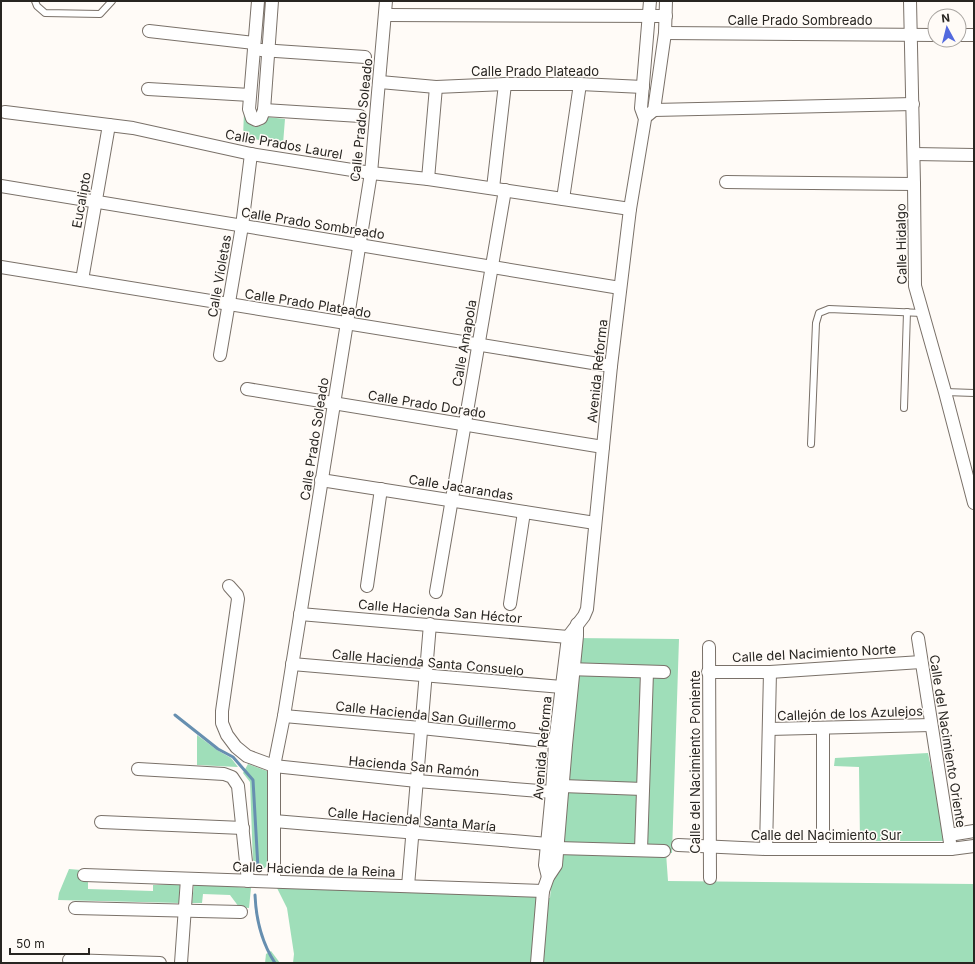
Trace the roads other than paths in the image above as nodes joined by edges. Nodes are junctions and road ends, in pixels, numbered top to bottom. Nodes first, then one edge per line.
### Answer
1 (34, 1) edge
2 (112, 1) edge
3 (258, 1) edge
4 (272, 1) edge
5 (386, 1) edge
6 (650, 1) edge
7 (666, 1) edge
8 (910, 1) edge
9 (385, 15) junction
10 (650, 16) junction
11 (666, 16) junction
12 (149, 32) dead end
13 (665, 33) junction
14 (911, 35) junction
15 (927, 35) edge
16 (254, 46) junction
17 (269, 50) junction
18 (365, 58) dead end
19 (380, 82) junction
20 (505, 84) junction
21 (580, 84) junction
22 (436, 87) junction
23 (643, 87) junction
24 (148, 89) dead end
25 (250, 94) junction
26 (913, 104) junction
27 (264, 110) junction
28 (654, 110) junction
29 (5, 112) dead end
30 (360, 116) dead end
31 (645, 119) junction
32 (109, 124) junction
33 (251, 154) junction
34 (914, 154) junction
35 (974, 155) edge
36 (371, 173) junction
37 (428, 179) junction
38 (726, 182) dead end
39 (914, 184) junction
40 (1, 186) edge
41 (499, 189) junction
42 (563, 199) junction
43 (95, 202) junction
44 (630, 208) junction
45 (242, 226) junction
46 (359, 245) junction
47 (1, 267) edge
48 (492, 267) junction
49 (82, 280) junction
50 (620, 288) junction
51 (229, 304) junction
52 (907, 312) junction
53 (922, 313) junction
54 (347, 323) junction
55 (478, 344) junction
56 (220, 355) dead end
57 (611, 366) junction
58 (247, 389) dead end
59 (945, 392) junction
60 (974, 393) edge
61 (334, 403) junction
62 (904, 408) dead end
63 (464, 424) junction
64 (811, 444) dead end
65 (603, 447) junction
66 (321, 480) junction
67 (972, 488) edge
68 (381, 489) junction
69 (452, 500) junction
70 (974, 503) edge
71 (524, 512) junction
72 (595, 523) junction
73 (229, 586) dead end
74 (367, 586) dead end
75 (436, 592) dead end
76 (510, 604) dead end
77 (300, 614) junction
78 (430, 624) junction
79 (574, 632) junction
80 (918, 638) dead end
81 (709, 647) dead end
82 (922, 662) junction
83 (292, 664) junction
84 (569, 669) junction
85 (647, 672) junction
86 (664, 672) dead end
87 (708, 672) junction
88 (770, 672) junction
89 (426, 676) junction
90 (562, 687) junction
91 (284, 716) junction
92 (931, 725) junction
93 (421, 728) junction
94 (823, 728) junction
95 (769, 729) junction
96 (560, 744) junction
97 (274, 766) junction
98 (138, 769) dead end
99 (417, 781) junction
100 (557, 789) junction
101 (643, 789) junction
102 (274, 821) junction
103 (101, 822) dead end
104 (243, 828) junction
105 (974, 831) edge
106 (413, 833) junction
107 (948, 835) junction
108 (678, 845) dead end
109 (552, 846) junction
110 (974, 846) edge
111 (710, 847) junction
112 (766, 849) junction
113 (823, 849) junction
114 (951, 849) junction
115 (641, 850) junction
116 (664, 851) dead end
117 (84, 875) dead end
118 (710, 878) dead end
119 (187, 879) junction
120 (248, 881) junction
121 (274, 882) junction
122 (408, 886) junction
123 (543, 891) junction
124 (75, 908) dead end
125 (185, 910) junction
126 (241, 912) dead end
127 (68, 960) dead end
128 (160, 963) edge
129 (182, 963) edge
130 (537, 963) edge

1 - 2 lane
3 - 16 street
4 - 17 street
5 - 9 street, Calle Prado Soleado
6 - 10 street, Avenida Reforma
7 - 11 street
8 - 14 street, Calle Hidalgo
9 - 10 street
9 - 19 street, Calle Prado Soleado
10 - 11 street
10 - 23 street, Avenida Reforma
11 - 13 street
12 - 16 street
13 - 14 street, Calle Prado Sombreado
13 - 28 street
14 - 15 street, Calle Prado Sombreado
14 - 26 street, Calle Hidalgo
16 - 17 street
16 - 25 street
17 - 18 street
17 - 27 street
19 - 22 street, Calle Prado Plateado
19 - 36 street, Calle Prado Soleado
20 - 21 street, Calle Prado Plateado
20 - 22 street, Calle Prado Plateado
20 - 41 street, Calle Amapola
21 - 23 street, Calle Prado Plateado
21 - 42 street
22 - 37 street
23 - 31 street, Avenida Reforma
24 - 25 street
25 - 27 street
26 - 28 street
26 - 34 street, Calle Hidalgo
27 - 30 street
28 - 31 street
29 - 32 street, Calle Prados Laurel
31 - 44 street, Avenida Reforma
32 - 33 street, Calle Prados Laurel
32 - 43 street, Eucalipto
33 - 36 street, Calle Prados Laurel
33 - 45 street, Calle Violetas
34 - 35 street
34 - 39 street, Calle Hidalgo
36 - 37 street, Calle Prados Laurel
36 - 46 street, Calle Prado Soleado
37 - 41 street, Calle Prados Laurel
38 - 39 street
39 - 53 street, Calle Hidalgo
40 - 43 street, Calle Prado Sombreado
41 - 42 street, Calle Prados Laurel
41 - 48 street, Calle Amapola
42 - 44 street, Calle Prados Laurel
43 - 45 street, Calle Prado Sombreado
43 - 49 street, Eucalipto
44 - 50 street, Avenida Reforma
45 - 46 street, Calle Prado Sombreado
45 - 51 street, Calle Violetas
46 - 48 street, Calle Prado Sombreado
46 - 54 street, Calle Prado Soleado
47 - 49 street, Calle Prado Plateado
48 - 50 street, Calle Prado Sombreado
48 - 55 street, Calle Amapola
49 - 51 street, Calle Prado Plateado
50 - 57 street, Avenida Reforma
51 - 54 street, Calle Prado Plateado
51 - 56 street, Calle Violetas
52 - 53 lane
52 - 62 lane
52 - 64 lane
53 - 59 street, Calle Hidalgo
54 - 55 street, Calle Prado Plateado
54 - 61 street, Calle Prado Soleado
55 - 57 street, Calle Prado Plateado
55 - 63 street, Calle Amapola
57 - 65 street, Avenida Reforma
58 - 61 street, Calle Prado Dorado
59 - 60 lane
59 - 67 street, Calle Hidalgo
61 - 63 street, Calle Prado Dorado
61 - 66 street, Calle Prado Soleado
63 - 65 street, Calle Prado Dorado
63 - 69 street, Calle Amapola
65 - 72 street, Avenida Reforma
66 - 68 street, Calle Jacarandas
66 - 77 street, Calle Prado Soleado
67 - 70 street, Calle Hidalgo
68 - 69 street, Calle Jacarandas
68 - 74 street
69 - 71 street, Calle Jacarandas
69 - 75 street, Calle Amapola
71 - 72 street, Calle Jacarandas
71 - 76 street
72 - 79 street, Avenida Reforma
73 - 97 street, Hacienda San Ramón
77 - 78 street, Calle Hacienda San Héctor
77 - 83 street, Calle Prado Soleado
78 - 79 street, Calle Hacienda San Héctor
78 - 89 street
79 - 84 street, Avenida Reforma
80 - 82 street, Calle del Nacimiento Oriente
81 - 87 street, Calle del Nacimiento Poniente
82 - 88 street, Calle del Nacimiento Norte
82 - 92 street, Calle del Nacimiento Oriente
83 - 89 street, Calle Hacienda Santa Consuelo
83 - 91 street, Calle Prado Soleado
84 - 85 street
84 - 90 street, Avenida Reforma
84 - 96 street, Avenida Reforma
85 - 86 street
85 - 101 street
87 - 88 street, Calle del Nacimiento Norte
87 - 111 street, Calle del Nacimiento Poniente
88 - 95 street
89 - 90 street, Calle Hacienda Santa Consuelo
89 - 93 street
90 - 96 street, Avenida Reforma
91 - 93 street, Calle Hacienda San Guillermo
91 - 97 street, Calle Prado Soleado
92 - 94 street, Callejón de los Azulejos
92 - 107 street, Calle del Nacimiento Oriente
93 - 96 street, Calle Hacienda San Guillermo
93 - 99 street
94 - 95 street, Callejón de los Azulejos
94 - 113 street
95 - 112 street
96 - 100 street, Avenida Reforma
97 - 99 street, Hacienda San Ramón
97 - 102 street, Calle Prado Soleado
98 - 104 street
99 - 100 street, Hacienda San Ramón
99 - 106 street
100 - 101 street, Hacienda San Ramón
100 - 109 street, Avenida Reforma
101 - 115 street
102 - 106 street, Calle Hacienda Santa María
102 - 121 street, Calle Prado Soleado
103 - 104 street
104 - 120 street
105 - 107 street
106 - 109 street, Calle Hacienda Santa María
106 - 122 street
107 - 114 street, Calle del Nacimiento Oriente
108 - 111 street, Calle del Nacimiento Sur
109 - 115 street, Calle Hacienda Santa María
109 - 123 street, Avenida Reforma
110 - 114 street, Calle del Nacimiento Sur
111 - 112 street, Calle del Nacimiento Sur
111 - 118 street, Calle del Nacimiento Poniente
112 - 113 street, Calle del Nacimiento Sur
113 - 114 street, Calle del Nacimiento Sur
115 - 116 street, Calle Hacienda Santa María
117 - 119 street, Calle Hacienda de la Reina
119 - 120 street, Calle Hacienda de la Reina
119 - 125 street
120 - 121 street, Calle Hacienda de la Reina
121 - 122 street, Calle Hacienda de la Reina
122 - 123 street, Calle Hacienda de la Reina
123 - 130 street, Avenida Reforma
124 - 125 street
125 - 126 street
125 - 129 street
127 - 128 street

